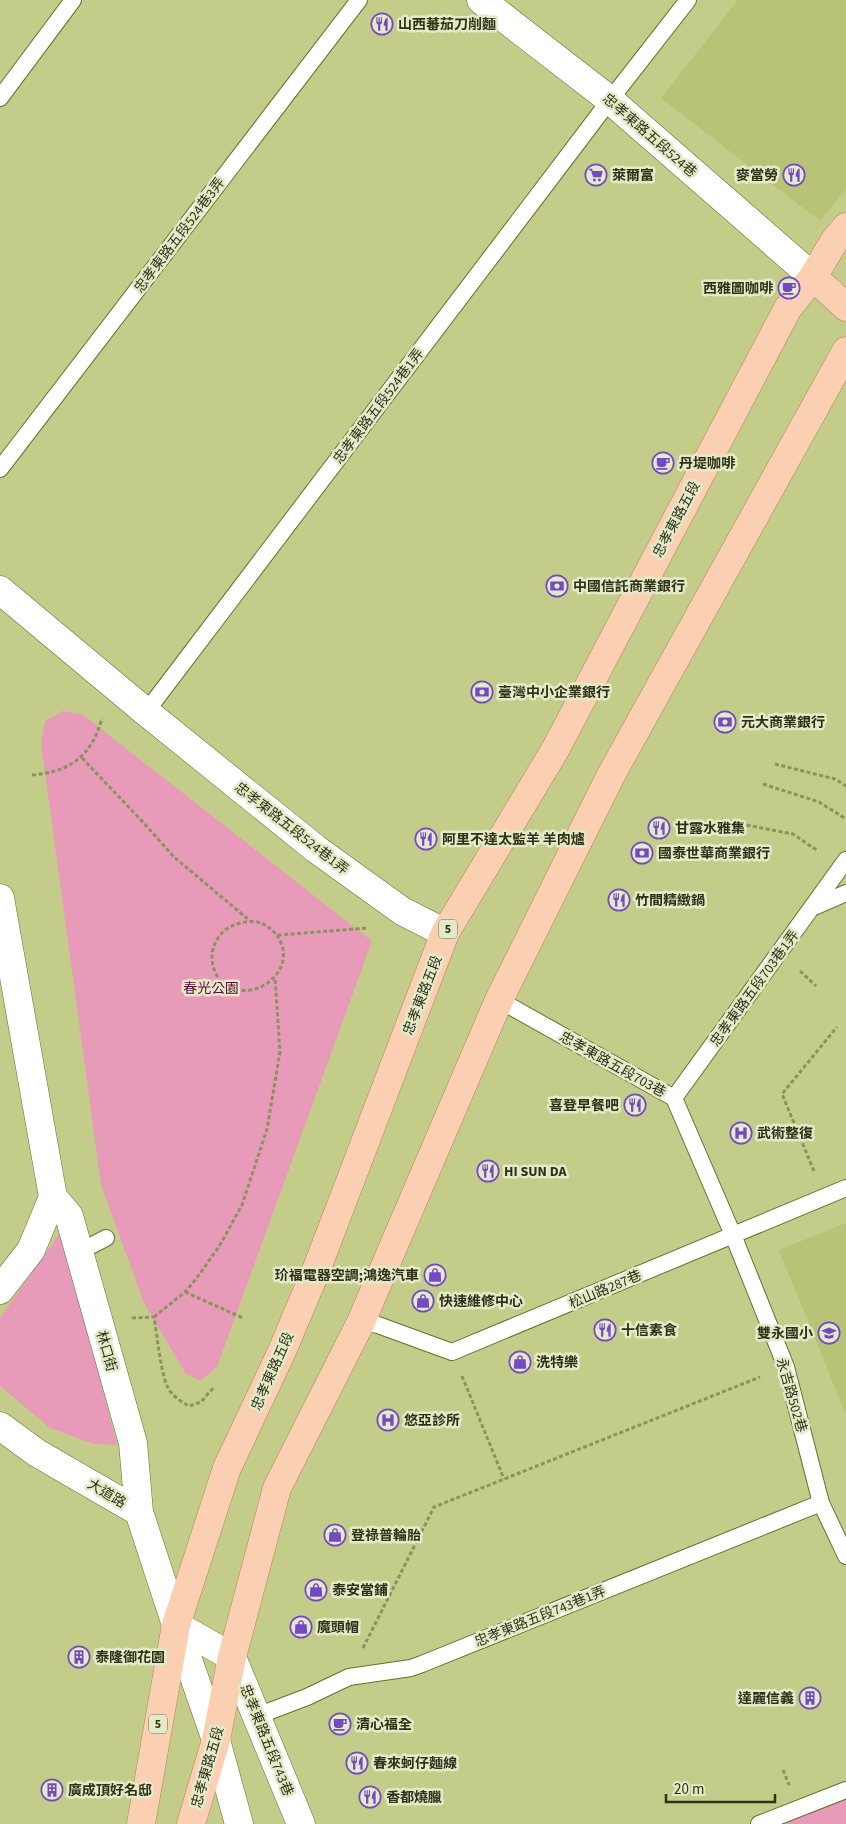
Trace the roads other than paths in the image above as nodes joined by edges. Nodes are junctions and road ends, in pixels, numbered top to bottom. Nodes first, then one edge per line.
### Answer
1 (73, 0) edge
2 (358, 0) edge
3 (481, 0) edge
4 (688, 0) edge
5 (0, 98) edge
6 (610, 100) junction
7 (846, 227) edge
8 (813, 277) junction
9 (846, 307) edge
10 (846, 351) edge
11 (0, 469) edge
12 (0, 590) edge
13 (146, 712) junction
14 (844, 864) edge
15 (846, 893) edge
16 (0, 898) edge
17 (813, 907) junction
18 (445, 933) junction
19 (499, 1000) junction
20 (674, 1098) junction
21 (846, 1188) edge
22 (53, 1196) junction
23 (733, 1235) junction
24 (106, 1238) dead end
25 (79, 1252) junction
26 (0, 1290) edge
27 (362, 1322) junction
28 (0, 1426) edge
29 (821, 1503) junction
30 (139, 1512) junction
31 (846, 1556) edge
32 (176, 1625) junction
33 (232, 1657) junction
34 (257, 1716) junction
35 (216, 1740) junction
36 (846, 1790) edge
37 (140, 1824) edge
38 (190, 1824) edge
39 (239, 1824) edge
40 (301, 1824) edge
41 (759, 1824) edge

1 - 5 lane
2 - 11 lane, 忠孝東路五段524巷3弄
3 - 6 street, 忠孝東路五段524巷
4 - 6 lane, 忠孝東路五段524巷1弄
6 - 8 street, 忠孝東路五段524巷
6 - 13 lane, 忠孝東路五段524巷1弄
7 - 8 main road, 忠孝東路五段 / 5
8 - 9 main road
8 - 18 main road, 忠孝東路五段 / 5
10 - 19 main road, 忠孝東路五段
12 - 13 street, 忠孝東路五段524巷1弄
13 - 18 street, 忠孝東路五段524巷1弄
14 - 17 lane, 忠孝東路五段703巷1弄
15 - 17 lane
16 - 22 street, 林口街
17 - 20 lane, 忠孝東路五段703巷1弄
18 - 32 main road, 忠孝東路五段 / 5
19 - 20 lane, 忠孝東路五段703巷
19 - 27 main road, 忠孝東路五段
20 - 23 lane, 忠孝東路五段703巷
21 - 23 lane, 松山路287巷
22 - 25 street, 林口街
22 - 26 street
23 - 27 lane, 松山路287巷
23 - 29 lane, 永吉路502巷
24 - 25 lane
25 - 30 street, 林口街
27 - 33 main road, 忠孝東路五段
28 - 30 street, 大道路
29 - 31 lane, 永吉路502巷
29 - 34 lane, 忠孝東路五段743巷1弄
30 - 32 street, 大道路
32 - 33 street
32 - 35 street
32 - 37 main road, 忠孝東路五段 / 5
33 - 34 street, 忠孝東路五段743巷
33 - 35 main road, 忠孝東路五段
34 - 40 street, 忠孝東路五段743巷
35 - 38 main road, 忠孝東路五段
35 - 39 street
36 - 41 lane

